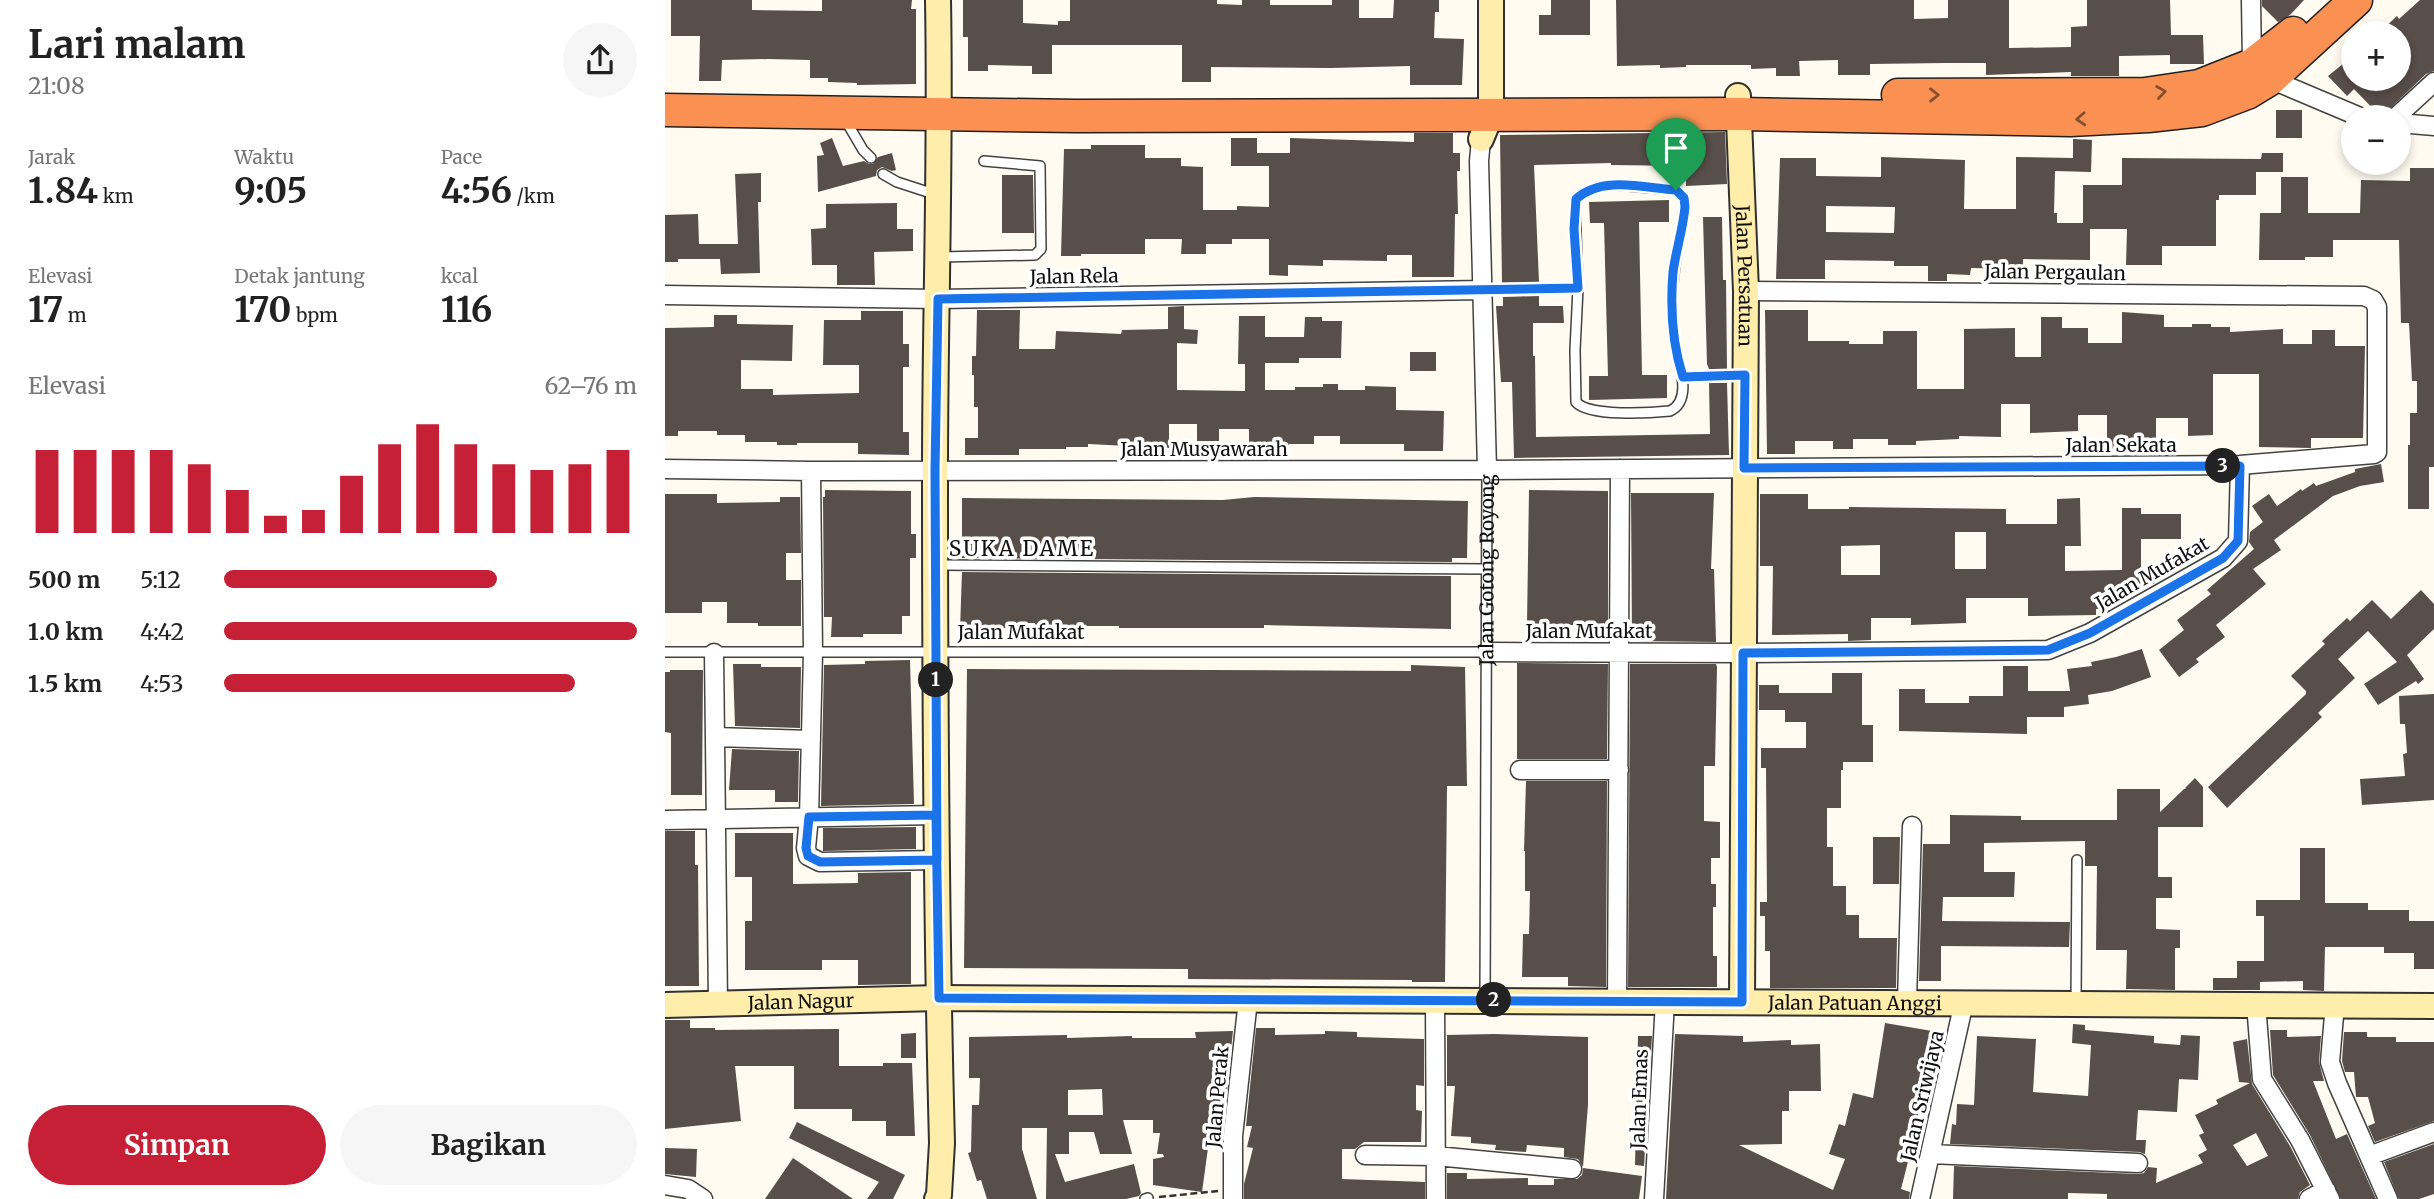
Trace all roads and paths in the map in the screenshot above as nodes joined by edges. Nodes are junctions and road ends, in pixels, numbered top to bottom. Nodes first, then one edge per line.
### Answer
1 (939, 0) edge
2 (1475, 0) edge
3 (1491, 0) edge
4 (2251, 0) edge
5 (2328, 0) edge
6 (2355, 0) edge
7 (2261, 72) junction
8 (2434, 82) edge
9 (665, 92) edge
10 (1739, 105) junction
11 (2409, 105) edge
12 (940, 106) junction
13 (2341, 108) edge
14 (665, 110) edge
15 (841, 113) junction
16 (1483, 113) junction
17 (2411, 124) edge
18 (2434, 126) edge
19 (871, 158) dead end
20 (984, 161) dead end
21 (883, 174) dead end
22 (938, 195) junction
23 (937, 258) junction
24 (1578, 288) junction
25 (1483, 290) junction
26 (1745, 291) junction
27 (665, 295) edge
28 (2364, 296) joint
29 (938, 299) junction
30 (1745, 375) junction
31 (1683, 377) junction
32 (2240, 466) junction
33 (1744, 468) junction
34 (665, 469) edge
35 (1620, 469) junction
36 (935, 470) junction
37 (1487, 470) junction
38 (811, 471) junction
39 (936, 565) junction
40 (1487, 569) junction
41 (665, 652) edge
42 (813, 652) junction
43 (1487, 652) junction
44 (1618, 652) junction
45 (714, 653) junction
46 (936, 653) junction
47 (1743, 653) junction
48 (716, 737) junction
49 (811, 740) junction
50 (1520, 770) dead end
51 (1619, 770) junction
52 (936, 815) junction
53 (809, 817) junction
54 (665, 820) edge
55 (717, 820) junction
56 (1912, 826) dead end
57 (937, 860) junction
58 (2077, 860) dead end
59 (939, 998) junction
60 (1248, 1000) junction
61 (1435, 1000) junction
62 (1485, 1000) junction
63 (1617, 1001) junction
64 (1664, 1001) junction
65 (1742, 1002) junction
66 (1907, 1002) junction
67 (1964, 1002) junction
68 (2076, 1003) junction
69 (665, 1004) edge
70 (718, 1004) junction
71 (2256, 1004) junction
72 (2336, 1004) junction
73 (2434, 1006) edge
74 (2434, 1132) edge
75 (1930, 1154) junction
76 (1365, 1155) dead end
77 (1436, 1156) junction
78 (2369, 1156) junction
79 (2138, 1163) dead end
80 (1572, 1168) dead end
81 (665, 1185) edge
82 (1233, 1194) edge
83 (2328, 1195) edge
84 (940, 1198) edge
85 (1147, 1198) edge
86 (703, 1199) edge
87 (1436, 1199) edge
88 (1654, 1199) edge
89 (1920, 1199) edge
90 (2309, 1199) edge
91 (2388, 1199) edge

1 - 12 street
2 - 16 street
3 - 16 street
4 - 7 street
5 - 7 highway
6 - 7 highway
7 - 10 highway
7 - 13 street
8 - 11 street
9 - 12 highway
10 - 16 highway
10 - 26 street, Jalan Persatuan
12 - 15 highway
12 - 16 highway
12 - 22 street
14 - 15 highway
15 - 19 lane
16 - 25 street, Jalan Gotong Royong
17 - 18 street
20 - 23 lane
21 - 22 lane
22 - 23 street
23 - 29 street
24 - 25 lane
24 - 31 lane
24 - 31 lane
25 - 29 street, Jalan Rela
25 - 37 street, Jalan Gotong Royong
26 - 28 street, Jalan Pergaulan
26 - 30 street, Jalan Persatuan
27 - 29 street, Jalan Rela
28 - 32 street, Jalan Sekata
29 - 36 street
30 - 31 lane
30 - 33 street, Jalan Persatuan
32 - 33 street, Jalan Sekata
32 - 47 street, Jalan Mufakat
33 - 35 street, Jalan Musyawarah
33 - 47 street, Jalan Persatuan
34 - 38 street, Jalan Musyawarah
35 - 37 street, Jalan Musyawarah
35 - 44 street
36 - 37 street, Jalan Musyawarah
36 - 38 street, Jalan Musyawarah
36 - 39 street
37 - 40 lane, Jalan Gotong Royong
38 - 42 street
39 - 40 lane
39 - 46 street
40 - 43 lane, Jalan Gotong Royong
41 - 45 lane, Jalan Mufakat
42 - 45 lane, Jalan Mufakat
42 - 46 lane, Jalan Mufakat
42 - 49 street
43 - 44 street, Jalan Mufakat
43 - 46 lane, Jalan Mufakat
43 - 62 lane, Jalan Gotong Royong
44 - 47 street, Jalan Mufakat
44 - 51 street
45 - 48 street
46 - 52 street
47 - 65 street, Jalan Persatuan
48 - 49 street
48 - 55 street
49 - 53 street
50 - 51 street
51 - 63 street
52 - 53 street
52 - 57 street
53 - 55 street
53 - 57 street
54 - 55 street
55 - 70 street
56 - 66 street
57 - 59 street
58 - 68 lane
59 - 60 street, Jalan Patuan Anggi
59 - 70 street, Jalan Nagur
59 - 84 street
60 - 61 street, Jalan Patuan Anggi
60 - 82 street, Jalan Perak
61 - 62 street, Jalan Patuan Anggi
61 - 77 street
62 - 63 street, Jalan Patuan Anggi
63 - 64 street, Jalan Patuan Anggi
64 - 65 street, Jalan Patuan Anggi
64 - 88 street, Jalan Emas
65 - 66 street, Jalan Patuan Anggi
66 - 67 street, Jalan Patuan Anggi
67 - 68 street, Jalan Patuan Anggi
67 - 75 street, Jalan Sriwijaya
68 - 71 street, Jalan Patuan Anggi
69 - 70 street, Jalan Nagur
71 - 72 street, Jalan Patuan Anggi
71 - 83 street
72 - 73 street, Jalan Patuan Anggi
72 - 78 street
74 - 78 street
75 - 79 street
75 - 89 street, Jalan Sriwijaya
76 - 77 street
77 - 80 street
77 - 87 street
78 - 91 street
81 - 86 street
82 - 85 path
83 - 90 street

